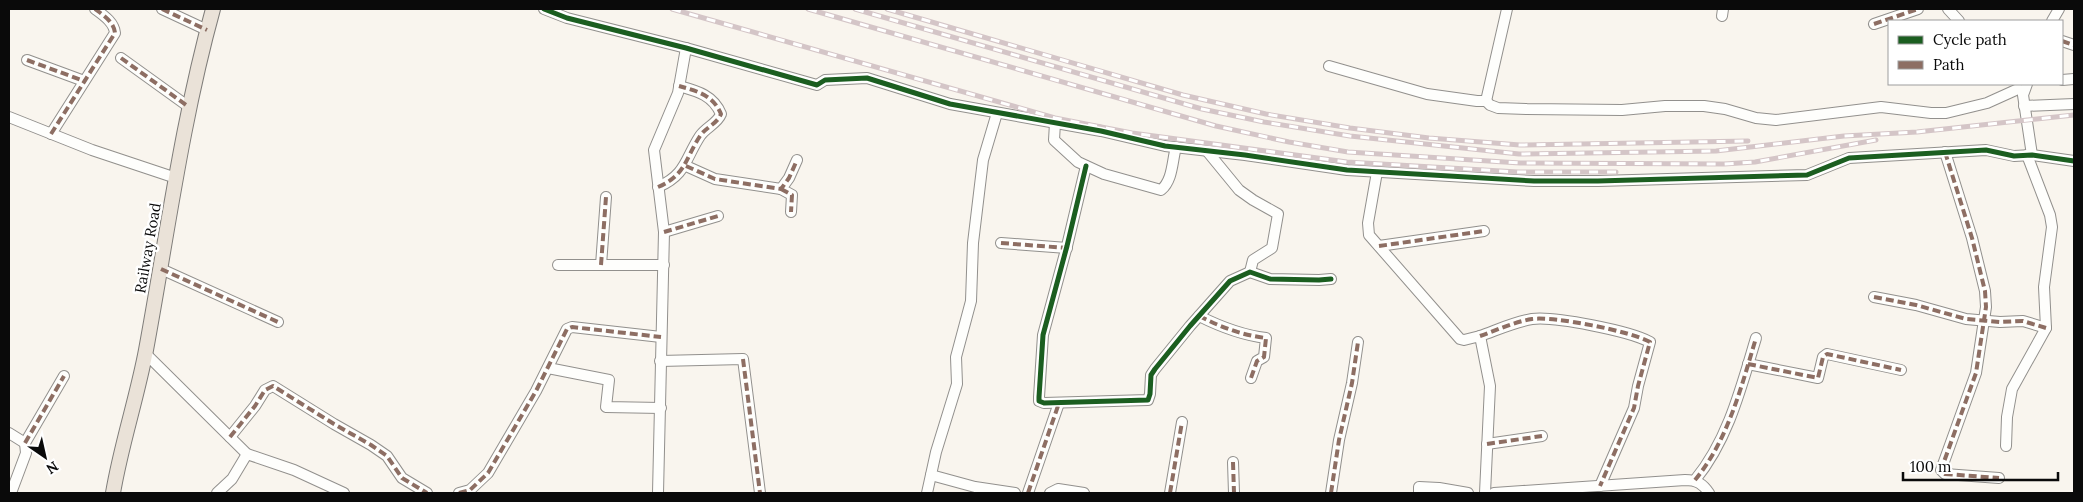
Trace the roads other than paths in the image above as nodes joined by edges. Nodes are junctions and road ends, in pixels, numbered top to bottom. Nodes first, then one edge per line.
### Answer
1 (95, 9) edge
2 (162, 9) edge
3 (213, 9) edge
4 (544, 9) edge
5 (1507, 9) edge
6 (1918, 9) edge
7 (1874, 24) dead end
8 (207, 30) junction
9 (686, 48) junction
10 (120, 58) dead end
11 (27, 60) dead end
12 (1329, 66) dead end
13 (84, 81) junction
14 (679, 86) junction
15 (2021, 91) edge
16 (1486, 101) junction
17 (2074, 104) edge
18 (189, 107) junction
19 (997, 113) junction
20 (9, 117) edge
21 (1055, 123) junction
22 (51, 134) junction
23 (1176, 147) junction
24 (1206, 150) junction
25 (1945, 152) junction
26 (2029, 155) junction
27 (797, 160) dead end
28 (2074, 161) edge
29 (686, 166) junction
30 (1086, 166) junction
31 (1377, 172) junction
32 (176, 178) junction
33 (658, 187) junction
34 (781, 189) junction
35 (606, 198) dead end
36 (791, 212) dead end
37 (718, 216) dead end
38 (1484, 231) dead end
39 (664, 232) junction
40 (1001, 243) dead end
41 (1379, 246) junction
42 (1067, 248) junction
43 (558, 265) dead end
44 (601, 265) junction
45 (664, 265) junction
46 (161, 269) junction
47 (1250, 272) junction
48 (1331, 279) dead end
49 (1874, 296) dead end
50 (1199, 316) junction
51 (1985, 321) junction
52 (278, 322) dead end
53 (2046, 328) junction
54 (1480, 336) junction
55 (661, 337) junction
56 (1756, 338) dead end
57 (1358, 342) dead end
58 (145, 353) junction
59 (660, 360) junction
60 (1748, 364) junction
61 (548, 368) junction
62 (1901, 370) dead end
63 (64, 376) dead end
64 (1251, 378) dead end
65 (1058, 403) junction
66 (661, 408) junction
67 (1182, 422) dead end
68 (9, 433) edge
69 (1542, 436) dead end
70 (230, 437) junction
71 (25, 443) junction
72 (1487, 444) junction
73 (2006, 446) dead end
74 (247, 454) junction
75 (1233, 462) dead end
76 (931, 475) junction
77 (1999, 478) dead end
78 (1695, 480) junction
79 (1600, 486) junction
80 (12, 493) edge
81 (113, 493) edge
82 (217, 493) edge
83 (344, 493) edge
84 (427, 493) edge
85 (460, 493) edge
86 (658, 493) edge
87 (760, 493) edge
88 (927, 493) edge
89 (1015, 493) edge
90 (1028, 493) edge
91 (1050, 493) edge
92 (1084, 493) edge
93 (1170, 493) edge
94 (1234, 493) edge
95 (1331, 493) edge
96 (1419, 493) edge
97 (1468, 493) edge
98 (1485, 493) edge
99 (1494, 493) edge
100 (1709, 493) edge

1 - 13 street
2 - 8 street
3 - 8 main road, Railway Road
4 - 9 street
5 - 16 street
6 - 7 street
8 - 18 main road, Railway Road
9 - 14 street
9 - 19 street
10 - 18 street
11 - 13 street
12 - 16 street
13 - 22 street
14 - 29 street
14 - 33 street
15 - 16 street
15 - 17 street
15 - 26 street
18 - 32 main road, Railway Road
19 - 21 street
19 - 76 street
20 - 22 street
21 - 23 street
21 - 30 street
22 - 32 street
23 - 24 street
23 - 30 street
24 - 31 street
24 - 47 street
25 - 26 street
25 - 31 street
25 - 51 street
26 - 28 street
26 - 53 street
27 - 34 street
29 - 33 street
29 - 34 street
30 - 42 street
31 - 41 street
32 - 46 main road, Railway Road
33 - 39 street
34 - 36 street
35 - 44 street
37 - 39 street
38 - 41 street
39 - 45 street
40 - 42 street
41 - 54 street
42 - 65 street
43 - 44 street
44 - 45 street
45 - 55 street
46 - 52 street
46 - 58 main road, Railway Road
47 - 48 street
47 - 50 street
49 - 51 street
50 - 64 street
50 - 65 street
51 - 53 street
51 - 77 street
53 - 73 street
54 - 72 street
54 - 79 street
55 - 59 street
55 - 61 street
56 - 60 street
57 - 95 street
58 - 70 street
58 - 81 main road, Railway Road
59 - 66 street
59 - 87 street
60 - 62 street
60 - 78 street
61 - 66 street
61 - 85 street
63 - 71 street
65 - 90 street
66 - 86 street
67 - 93 street
68 - 71 street
69 - 72 street
70 - 74 street
70 - 84 street
71 - 80 street
72 - 98 street
74 - 82 street
74 - 83 street
75 - 94 street
76 - 88 street
76 - 89 street
78 - 79 street
78 - 100 street
79 - 99 street
91 - 92 street
96 - 97 street

